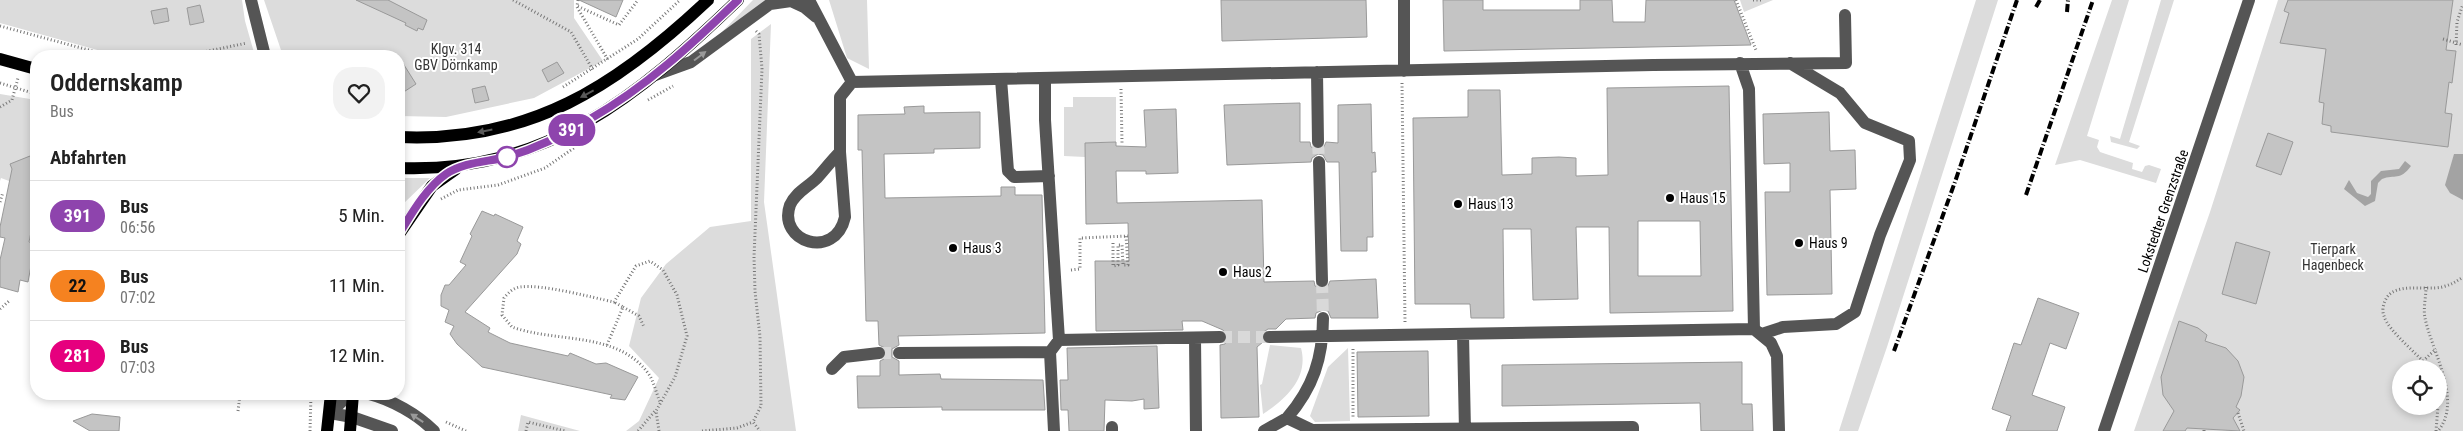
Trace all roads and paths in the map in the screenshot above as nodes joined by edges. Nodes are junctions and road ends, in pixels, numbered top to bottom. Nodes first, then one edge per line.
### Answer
1 (251, 0) edge
2 (512, 0) edge
3 (578, 0) edge
4 (638, 0) edge
5 (680, 0) edge
6 (708, 0) edge
7 (738, 0) edge
8 (809, 0) edge
9 (1404, 0) edge
10 (1736, 0) edge
11 (1753, 0) edge
12 (1761, 0) edge
13 (2249, 0) edge
14 (2463, 4) edge
15 (577, 6) junction
16 (1845, 15) dead end
17 (748, 20) junction
18 (819, 20) junction
19 (0, 26) edge
20 (2443, 39) dead end
21 (260, 41) junction
22 (2456, 44) junction
23 (2463, 45) edge
24 (89, 50) edge
25 (214, 50) edge
26 (263, 50) edge
27 (1765, 50) dead end
28 (0, 59) edge
29 (608, 60) junction
30 (1740, 63) junction
31 (1790, 63) junction
32 (22, 65) junction
33 (30, 67) edge
34 (593, 70) junction
35 (1404, 71) junction
36 (1317, 72) junction
37 (655, 75) junction
38 (617, 76) junction
39 (1121, 76) junction
40 (1045, 78) junction
41 (1001, 79) junction
42 (852, 82) junction
43 (0, 83) edge
44 (602, 86) junction
45 (16, 88) junction
46 (560, 89) dead end
47 (30, 92) edge
48 (0, 107) edge
49 (405, 137) edge
50 (1318, 142) tunnel mouth
51 (1122, 143) dead end
52 (840, 152) junction
53 (1319, 162) tunnel mouth
54 (459, 167) junction
55 (405, 168) edge
56 (1049, 176) junction
57 (2, 192) dead end
58 (0, 202) edge
59 (405, 225) edge
60 (1113, 243) dead end
61 (1071, 270) dead end
62 (2463, 277) edge
63 (1322, 281) tunnel mouth
64 (2426, 287) junction
65 (9, 301) dead end
66 (614, 302) junction
67 (623, 307) junction
68 (0, 309) edge
69 (1323, 318) tunnel mouth
70 (644, 327) dead end
71 (1758, 332) junction
72 (1463, 334) junction
73 (1353, 335) junction
74 (1406, 335) junction
75 (1323, 336) junction
76 (1268, 337) tunnel mouth
77 (1195, 338) junction
78 (1220, 338) tunnel mouth
79 (1059, 340) junction
80 (607, 345) junction
81 (2436, 349) junction
82 (1050, 352) junction
83 (899, 353) tunnel mouth
84 (879, 354) tunnel mouth
85 (2422, 360) edge
86 (2424, 360) edge
87 (832, 369) dead end
88 (239, 400) edge
89 (311, 400) edge
90 (331, 400) edge
91 (345, 400) edge
92 (352, 400) edge
93 (384, 400) edge
94 (660, 402) junction
95 (238, 411) dead end
96 (656, 411) junction
97 (330, 413) junction
98 (2238, 413) dead end
99 (2438, 415) edge
100 (352, 417) junction
101 (1287, 418) junction
102 (753, 422) junction
103 (1353, 430) junction
104 (1465, 430) edge
105 (310, 431) edge
106 (327, 431) edge
107 (350, 431) edge
108 (392, 431) edge
109 (434, 431) edge
110 (526, 431) edge
111 (565, 431) edge
112 (638, 431) edge
113 (658, 431) edge
114 (702, 431) edge
115 (760, 431) edge
116 (1054, 431) edge
117 (1196, 431) edge
118 (1264, 431) edge
119 (1633, 431) edge
120 (1779, 431) edge
121 (2104, 431) edge
122 (2244, 431) edge
123 (2437, 431) edge

1 - 21 street
2 - 34 path
3 - 15 path
4 - 15 path
5 - 29 path
6 - 38 main road
7 - 37 main road
8 - 18 street
9 - 35 street
10 - 27 path
11 - 12 path
13 - 121 street, Lokstedter Grenzstraße
14 - 22 path
15 - 29 path
16 - 31 street
17 - 18 street
37 -> 17 street
17 - 102 path
18 - 42 street
19 - 24 path
20 - 22 path
21 - 25 path
21 - 26 street
22 - 23 path
28 - 32 main road
29 - 34 path
29 - 38 path
30 - 31 street
30 - 35 street
30 - 71 street
31 - 71 street
32 - 33 main road
32 - 45 path
34 - 44 path
34 - 46 path
35 - 36 street
35 - 74 path
36 - 39 street
36 - 50 street
37 - 54 main road
38 - 44 main road
39 - 40 street
39 - 51 path
40 - 41 street
40 - 56 street
41 - 42 street
41 - 56 street
42 - 52 street
43 - 45 path
44 -> 49 main road
45 - 47 path
45 - 48 path
52 - 52 street
53 - 63 street
54 - 55 main road
54 - 59 main road
56 - 79 street
57 - 58 path
60 - 61 path
62 - 64 path
64 - 81 path
64 - 85 path
65 - 68 path
66 - 67 path
66 - 80 path
66 - 94 path
67 - 70 path
67 - 80 path
69 - 75 street
71 - 72 street
71 - 120 street
72 - 74 street
72 - 104 street
73 - 74 street
73 - 75 street
73 - 103 path
75 - 76 street
75 - 101 street
77 - 78 street
77 - 79 street
77 - 117 street
79 - 82 street
80 - 94 path
81 - 86 path
81 - 123 path
82 - 83 street
82 - 116 street
84 - 87 street
88 - 95 path
89 - 105 path
90 - 97 main road
91 - 97 street
92 - 100 main road
109 -> 93 street
94 - 96 path
96 - 112 path
96 - 113 path
97 - 100 street
97 - 106 main road
98 - 122 path
99 - 123 path
100 - 107 main road
100 - 108 street
101 - 103 street
101 - 118 street
102 - 114 path
102 - 115 path
103 - 104 street
104 - 119 street
110 - 111 path

